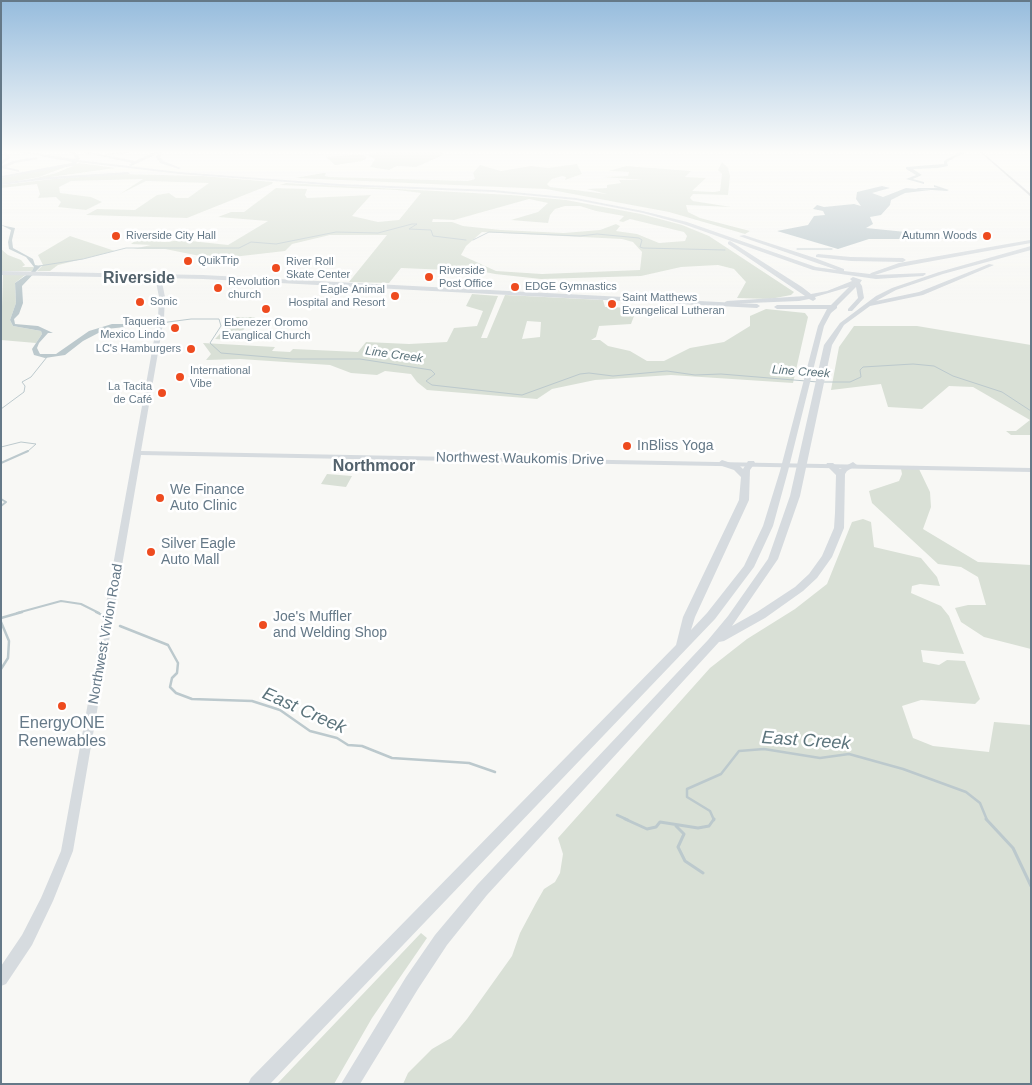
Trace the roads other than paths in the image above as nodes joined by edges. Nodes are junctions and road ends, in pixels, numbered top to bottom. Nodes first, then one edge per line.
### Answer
1 (595, 203) edge
2 (612, 203) edge
3 (702, 229) junction
4 (1030, 244) edge
5 (782, 249) junction
6 (929, 260) junction
7 (968, 266) junction
8 (147, 268) dead end
9 (1, 273) edge
10 (127, 274) junction
11 (153, 275) junction
12 (176, 276) junction
13 (859, 280) junction
14 (159, 282) junction
15 (698, 303) junction
16 (727, 303) joint
17 (757, 306) joint
18 (821, 326) junction
19 (828, 345) junction
20 (138, 453) junction
21 (722, 463) junction
22 (751, 463) junction
23 (830, 465) junction
24 (853, 466) junction
25 (1031, 470) edge
26 (841, 474) junction
27 (745, 476) junction
28 (712, 643) junction
29 (680, 646) junction
30 (1, 979) edge
31 (258, 1084) edge
32 (350, 1084) edge

1 - 3 highway
2 - 5 highway
3 - 7 highway
3 - 18 highway
4 - 6 highway
4 - 7 highway
4 - 17 highway
5 - 6 highway
5 - 19 highway
6 - 13 highway
7 - 19 highway
8 - 10 main road
9 - 10 main road
10 - 11 main road
10 - 14 main road
11 - 12 main road
11 - 14 main road
12 - 14 main road
12 - 15 main road
13 - 16 highway
13 - 18 highway
14 - 20 main road, Northwest Vivion Road
15 - 16 main road
15 - 17 main road
18 - 29 highway
19 - 28 highway
20 - 21 main road, Northwest Waukomis Drive
20 - 30 main road, Northwest Vivion Road
21 - 22 main road, Northwest Waukomis Drive
21 - 27 highway
22 - 23 main road, Northwest Waukomis Drive
22 - 27 highway
23 - 24 main road, Northwest Waukomis Drive
23 - 26 highway
24 - 25 main road, Northwest Waukomis Drive
24 - 26 highway
26 - 28 highway
27 - 29 highway
28 - 32 highway
29 - 31 highway

